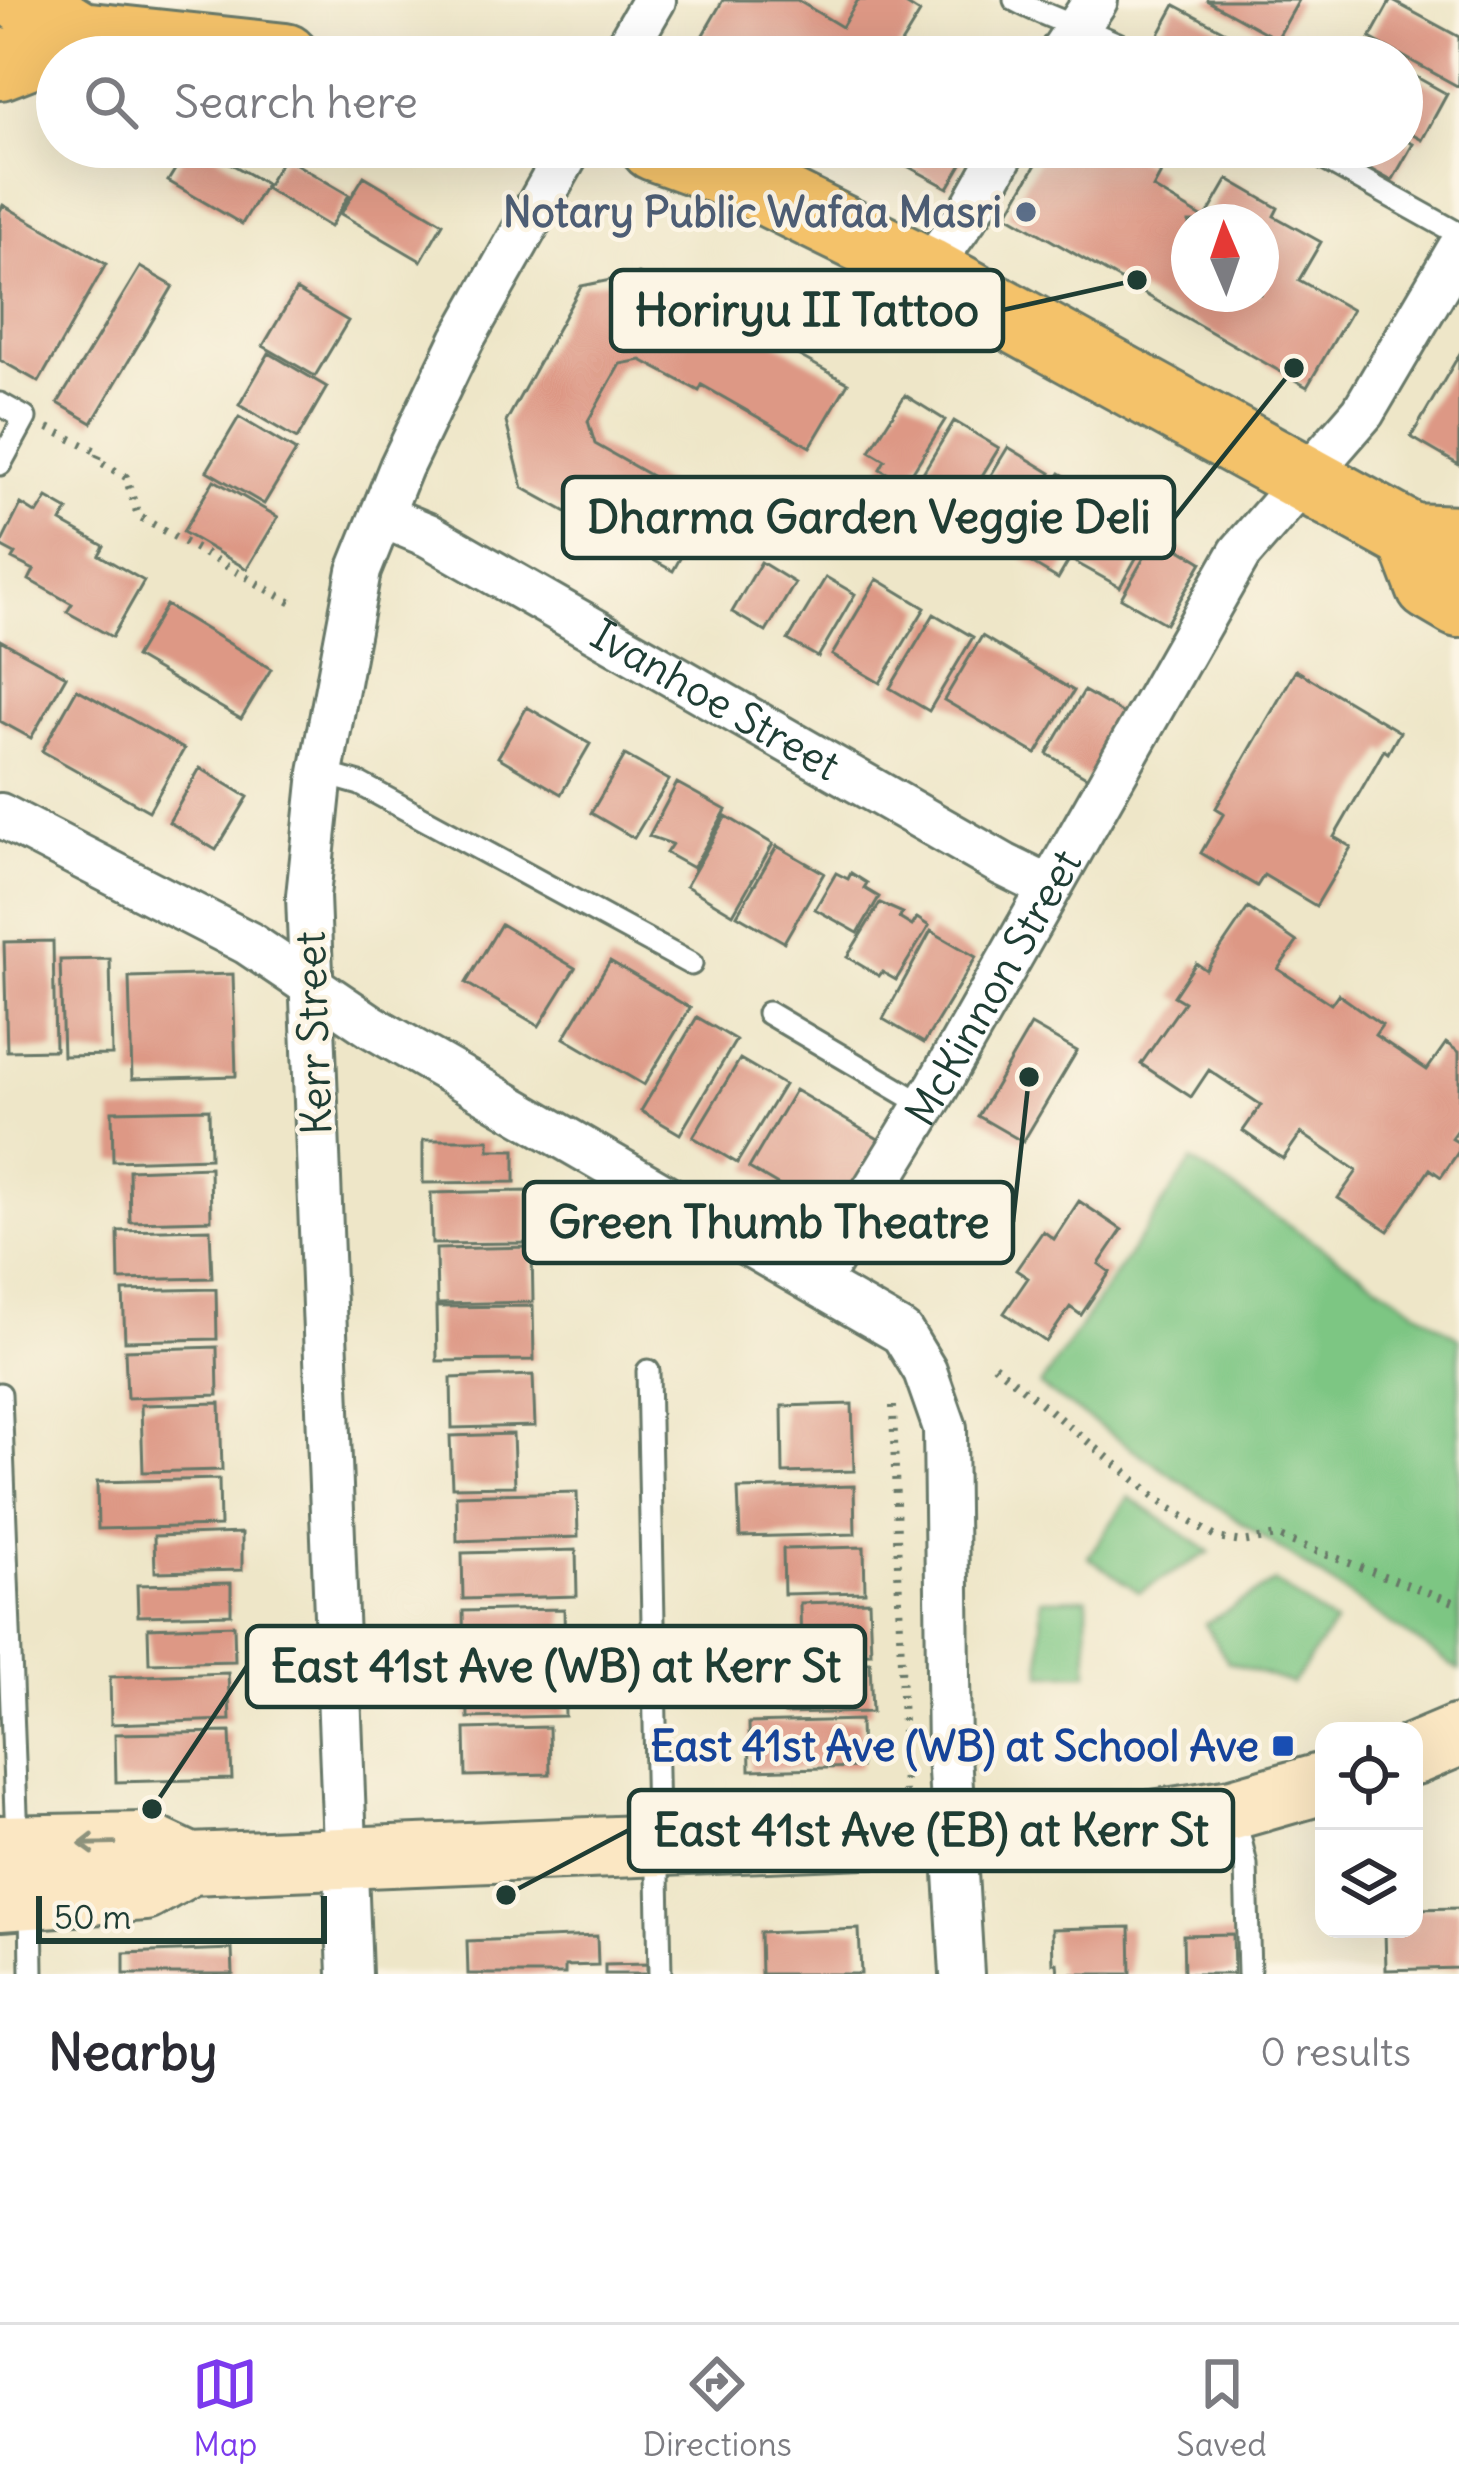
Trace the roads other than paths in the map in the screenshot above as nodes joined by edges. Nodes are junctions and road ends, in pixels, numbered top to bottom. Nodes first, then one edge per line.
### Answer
1 (23, 0) edge
2 (654, 0) edge
3 (1015, 0) edge
4 (83, 18) edge
5 (1077, 28) edge
6 (52, 36) edge
7 (176, 36) edge
8 (633, 36) edge
9 (36, 45) edge
10 (0, 66) edge
11 (559, 168) edge
12 (712, 168) edge
13 (994, 168) edge
14 (1341, 168) edge
15 (1459, 234) edge
16 (1459, 249) edge
17 (927, 271) junction
18 (0, 404) edge
19 (0, 464) edge
20 (1305, 477) junction
21 (382, 516) junction
22 (1435, 538) edge
23 (1459, 604) edge
24 (322, 772) junction
25 (0, 815) edge
26 (1049, 887) junction
27 (691, 964) dead end
28 (312, 983) junction
29 (767, 1013) dead end
30 (926, 1106) junction
31 (818, 1281) junction
32 (648, 1371) dead end
33 (0, 1394) edge
34 (1459, 1736) edge
35 (1423, 1750) edge
36 (1315, 1786) edge
37 (1232, 1809) junction
38 (953, 1836) junction
39 (656, 1846) junction
40 (346, 1857) junction
41 (12, 1873) edge
42 (32, 1974) edge
43 (350, 1974) edge
44 (660, 1974) edge
45 (962, 1974) edge
46 (1249, 1974) edge

1 - 4 main road
2 - 8 street
3 - 5 lane
4 - 6 main road
4 - 7 main road
9 - 10 main road
11 - 21 street, Kerr Street
12 - 17 main road
13 - 17 street
14 - 15 lane
16 - 20 street, McKinnon Street
17 - 20 main road
18 - 19 lane
20 - 22 main road
20 - 26 street, McKinnon Street
21 - 24 street, Kerr Street
21 - 26 street, Ivanhoe Street
22 - 23 main road
24 - 27 lane
24 - 28 street, Kerr Street
25 - 28 street
26 - 30 street, McKinnon Street
28 - 31 street
28 - 40 street, Kerr Street
29 - 30 lane
30 - 31 street, McKinnon Street
31 - 38 street
32 - 39 lane
33 - 41 lane
34 - 35 main road
36 - 37 main road
37 - 38 main road
37 - 46 lane
38 - 39 main road
38 - 45 street
39 - 40 main road
39 - 44 lane
40 - 41 main road
40 - 43 street, Kerr Street
41 - 42 lane

